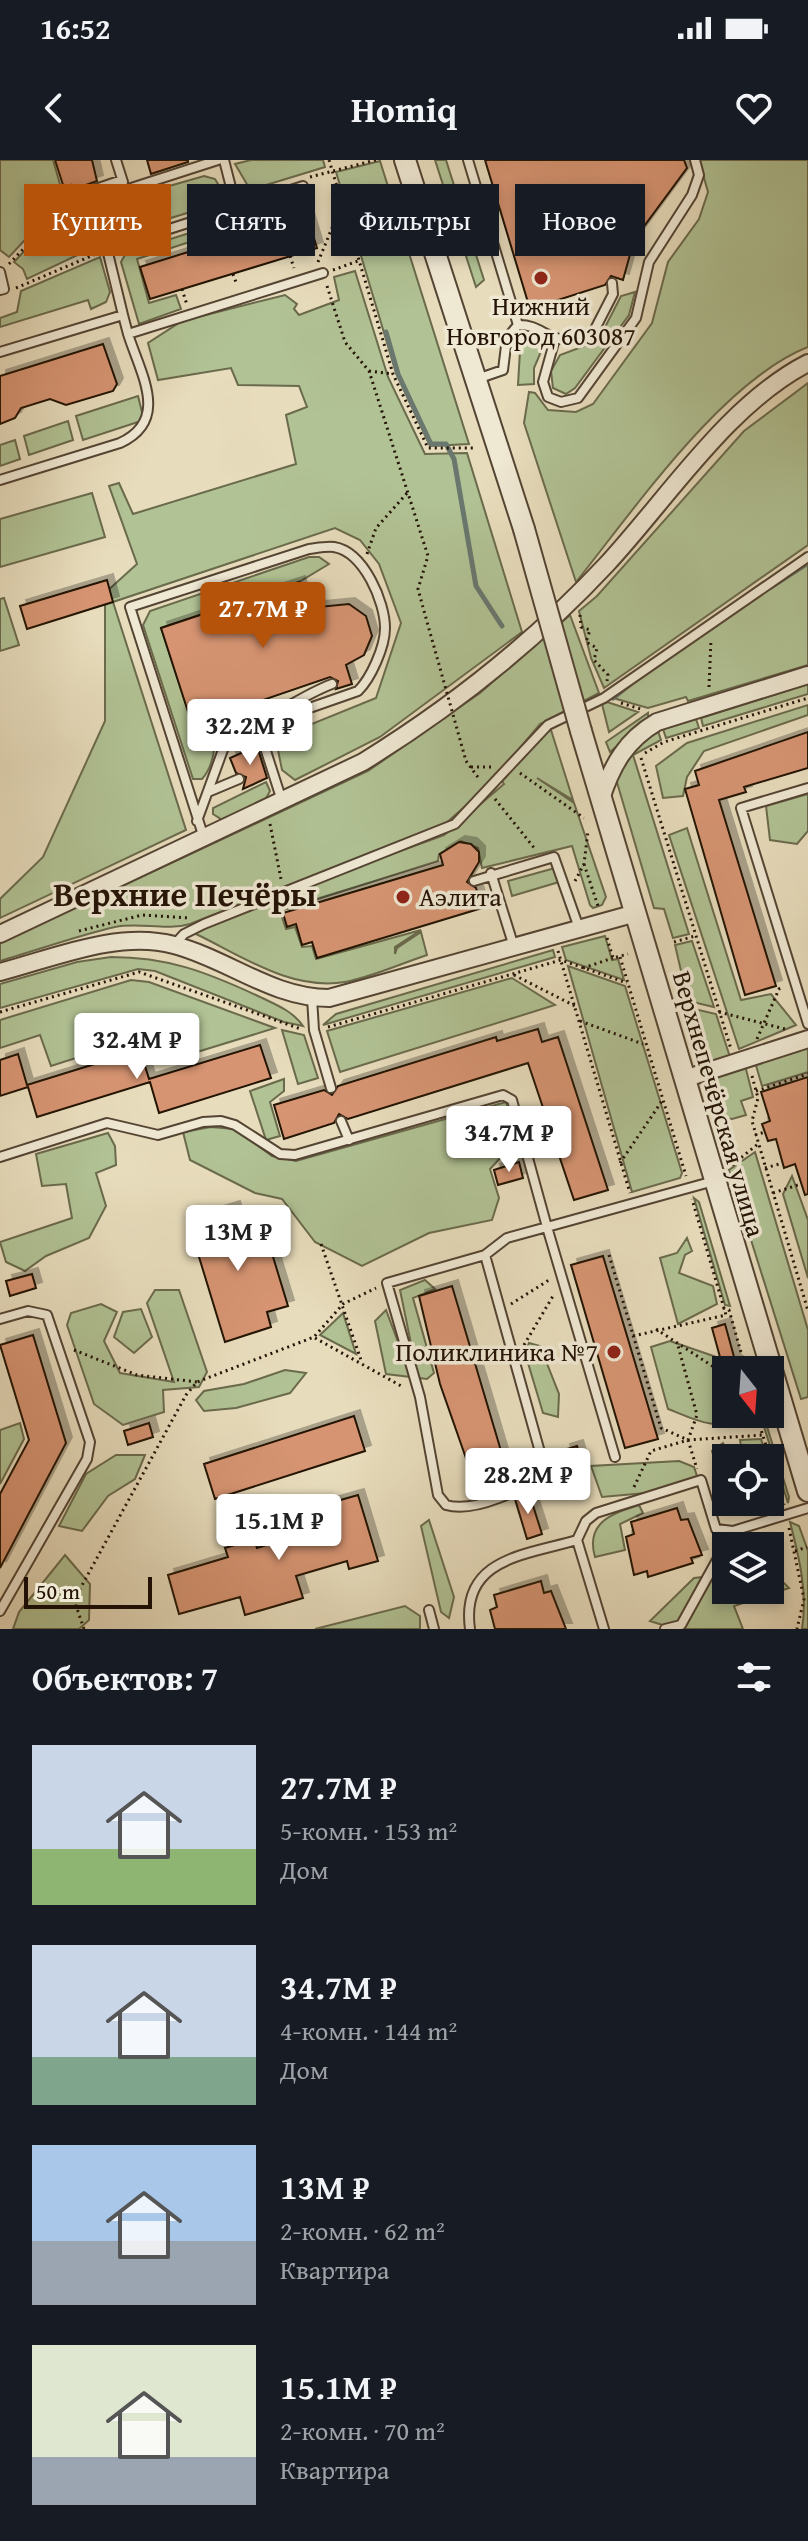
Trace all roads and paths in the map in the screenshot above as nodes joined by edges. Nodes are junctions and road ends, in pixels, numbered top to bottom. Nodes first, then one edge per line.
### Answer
1 (116, 160) edge
2 (221, 160) edge
3 (329, 160) edge
4 (405, 160) edge
5 (468, 160) edge
6 (695, 160) edge
7 (122, 180) junction
8 (110, 184) edge
9 (123, 184) edge
10 (144, 184) edge
11 (229, 184) edge
12 (336, 184) edge
13 (331, 231) edge
14 (24, 248) edge
15 (92, 256) edge
16 (109, 256) edge
17 (357, 256) edge
18 (358, 261) junction
19 (0, 273) edge
20 (323, 273) junction
21 (312, 277) junction
22 (612, 283) dead end
23 (2, 290) edge
24 (123, 315) junction
25 (518, 325) junction
26 (128, 334) junction
27 (555, 339) junction
28 (0, 352) edge
29 (808, 363) edge
30 (369, 371) junction
31 (393, 374) junction
32 (477, 379) junction
33 (474, 448) dead end
34 (0, 480) edge
35 (408, 492) junction
36 (808, 557) edge
37 (365, 570) junction
38 (710, 624) junction
39 (581, 627) dead end
40 (808, 675) edge
41 (332, 684) dead end
42 (710, 695) dead end
43 (604, 698) junction
44 (808, 698) edge
45 (648, 711) dead end
46 (221, 714) dead end
47 (258, 726) junction
48 (228, 736) junction
49 (514, 766) junction
50 (239, 779) dead end
51 (808, 788) edge
52 (208, 792) junction
53 (489, 792) junction
54 (601, 799) junction
55 (282, 801) junction
56 (270, 816) dead end
57 (584, 818) dead end
58 (197, 821) junction
59 (588, 831) dead end
60 (204, 839) junction
61 (539, 860) junction
62 (584, 864) junction
63 (491, 873) junction
64 (474, 881) dead end
65 (564, 887) junction
66 (285, 890) junction
67 (599, 910) dead end
68 (636, 913) junction
69 (580, 929) junction
70 (0, 934) edge
71 (553, 936) junction
72 (695, 936) junction
73 (607, 937) dead end
74 (674, 942) dead end
75 (174, 945) junction
76 (514, 948) junction
77 (628, 954) dead end
78 (620, 957) junction
79 (613, 958) junction
80 (581, 968) dead end
81 (0, 972) edge
82 (512, 974) dead end
83 (787, 985) dead end
84 (312, 998) junction
85 (575, 1006) junction
86 (719, 1012) junction
87 (580, 1021) junction
88 (764, 1023) junction
89 (808, 1024) edge
90 (802, 1036) edge
91 (646, 1045) junction
92 (741, 1061) junction
93 (808, 1074) edge
94 (684, 1079) junction
95 (331, 1088) dead end
96 (756, 1091) junction
97 (662, 1101) junction
98 (341, 1121) dead end
99 (765, 1132) dead end
100 (755, 1135) junction
101 (349, 1140) junction
102 (758, 1144) junction
103 (0, 1157) edge
104 (620, 1163) junction
105 (783, 1163) dead end
106 (732, 1165) dead end
107 (765, 1168) junction
108 (714, 1181) junction
109 (801, 1184) dead end
110 (689, 1188) junction
111 (773, 1193) junction
112 (631, 1204) junction
113 (547, 1227) junction
114 (321, 1244) dead end
115 (485, 1255) junction
116 (609, 1255) dead end
117 (560, 1278) junction
118 (387, 1283) junction
119 (808, 1284) edge
120 (801, 1287) junction
121 (343, 1304) junction
122 (723, 1308) junction
123 (500, 1310) junction
124 (808, 1311) edge
125 (0, 1319) edge
126 (656, 1329) junction
127 (633, 1336) junction
128 (314, 1337) junction
129 (677, 1342) junction
130 (59, 1344) junction
131 (742, 1356) edge
132 (515, 1361) junction
133 (362, 1363) junction
134 (712, 1366) edge
135 (197, 1382) junction
136 (420, 1397) junction
137 (761, 1428) edge
138 (763, 1435) junction
139 (688, 1440) junction
140 (766, 1444) edge
141 (615, 1457) dead end
142 (701, 1480) junction
143 (808, 1491) edge
144 (626, 1503) junction
145 (784, 1508) edge
146 (808, 1508) edge
147 (786, 1515) junction
148 (733, 1531) junction
149 (577, 1540) junction
150 (807, 1547) edge
151 (795, 1551) junction
152 (429, 1610) dead end
153 (0, 1611) edge
154 (682, 1627) edge
155 (84, 1629) edge
156 (434, 1629) edge
157 (470, 1629) edge
158 (604, 1629) edge
159 (665, 1629) edge
160 (797, 1629) edge

1 - 7 lane
2 - 10 lane
2 - 11 lane
3 - 12 path
4 - 32 street, Верхнепечёрская улица
5 - 25 lane
6 - 27 lane
7 - 8 lane
7 - 9 lane
13 - 21 path
14 - 19 path
15 - 23 path
16 - 24 lane
17 - 18 path
18 - 20 path
18 - 31 path
19 - 23 lane
20 - 21 lane
20 - 30 path
21 - 26 lane
22 - 27 lane
24 - 26 lane
24 - 28 lane
25 - 27 lane
25 - 32 lane
26 - 34 lane
29 - 55 street
30 - 31 path
30 - 35 path
31 - 33 path
32 - 54 street, Верхнепечёрская улица, bridge
35 - 37 path
35 - 53 path, bridge
36 - 38 lane
37 - 47 lane
37 - 58 lane
38 - 42 path
38 - 43 lane
39 - 43 path
40 - 54 street
41 - 47 lane
43 - 45 path
43 - 49 lane
44 - 72 path
46 - 48 lane
47 - 48 lane
47 - 55 lane
48 - 52 lane
49 - 53 lane
49 - 57 path
50 - 52 lane
51 - 89 lane
52 - 58 lane
53 - 61 path
53 - 66 lane
54 - 68 street, Верхнепечёрская улица
55 - 60 street
56 - 66 path
58 - 60 lane
59 - 62 path
60 - 70 street
61 - 63 lane
61 - 65 lane
62 - 65 path
62 - 67 path
63 - 64 lane
63 - 76 lane
65 - 69 lane
66 - 75 lane
68 - 69 street
68 - 94 street, Верхнепечёрская улица
69 - 71 street
71 - 76 street
71 - 85 path
72 - 74 path
72 - 86 path
73 - 79 path
75 - 81 street
75 - 84 street
76 - 84 street
77 - 78 path
78 - 79 path
78 - 91 path
79 - 80 path
82 - 85 path
83 - 88 path
84 - 95 lane
85 - 87 path
86 - 88 path
86 - 92 path
87 - 91 path
87 - 104 path
88 - 90 path
88 - 92 path
90 - 92 street
91 - 97 path
92 - 94 street
92 - 96 path
93 - 96 path
94 - 108 street, Верхнепечёрская улица
96 - 100 path
97 - 104 path
97 - 110 path
98 - 101 lane
99 - 100 path
100 - 102 path
101 - 103 lane
101 - 113 lane
102 - 106 path
102 - 107 path
104 - 112 path
105 - 107 path
107 - 111 path
108 - 110 lane
108 - 143 street, Верхнепечёрская улица
109 - 111 path
110 - 112 lane
110 - 122 path
111 - 120 path
112 - 113 lane
113 - 115 lane
113 - 117 lane
114 - 121 path
115 - 118 lane
115 - 123 lane
116 - 127 path
117 - 123 path
117 - 132 path
117 - 141 lane
118 - 121 path
118 - 136 lane
119 - 120 path
120 - 124 path
121 - 128 path
121 - 133 path
122 - 126 path
122 - 131 path
123 - 132 lane
125 - 130 lane
126 - 127 path
126 - 129 path
127 - 139 path
128 - 133 path
128 - 135 path
129 - 134 path
129 - 139 path
130 - 135 path
130 - 153 lane
132 - 136 lane
133 - 136 path
135 - 155 path
137 - 138 path
138 - 139 path
138 - 140 path
139 - 142 path
139 - 144 path
142 - 144 lane
142 - 148 lane
144 - 149 lane
145 - 147 path
146 - 147 lane
147 - 148 lane
147 - 151 path
148 - 154 lane
149 - 157 lane
149 - 158 lane
150 - 151 path
151 - 160 path
152 - 156 lane
154 - 159 lane

